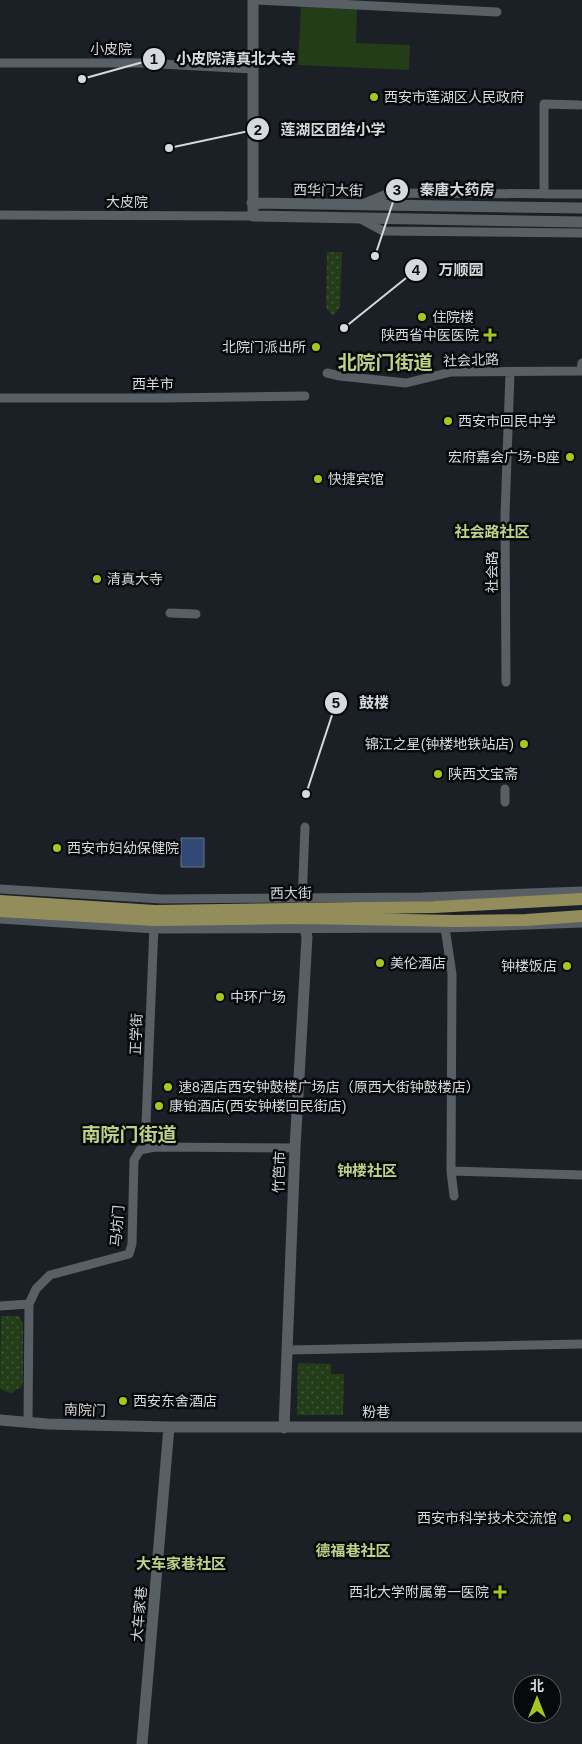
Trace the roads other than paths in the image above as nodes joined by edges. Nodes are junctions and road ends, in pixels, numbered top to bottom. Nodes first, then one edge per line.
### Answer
1 (254, 0) edge
2 (497, 12) dead end
3 (0, 63) edge
4 (252, 69) junction
5 (580, 105) dead end
6 (544, 194) junction
7 (582, 194) edge
8 (252, 203) junction
9 (360, 205) junction
10 (582, 208) edge
11 (0, 216) edge
12 (253, 216) junction
13 (359, 218) junction
14 (582, 222) edge
15 (582, 233) edge
16 (582, 363) edge
17 (510, 372) junction
18 (327, 373) dead end
19 (305, 396) dead end
20 (0, 398) edge
21 (170, 613) dead end
22 (196, 614) dead end
23 (506, 682) dead end
24 (505, 789) dead end
25 (505, 802) dead end
26 (305, 827) dead end
27 (0, 889) edge
28 (582, 891) edge
29 (582, 899) edge
30 (0, 901) edge
31 (0, 911) edge
32 (304, 913) junction
33 (582, 916) edge
34 (0, 919) edge
35 (582, 923) edge
36 (154, 924) junction
37 (450, 925) junction
38 (295, 1148) junction
39 (145, 1149) junction
40 (451, 1171) junction
41 (582, 1175) edge
42 (454, 1196) dead end
43 (29, 1304) junction
44 (0, 1306) edge
45 (582, 1344) edge
46 (288, 1350) junction
47 (0, 1420) edge
48 (28, 1422) junction
49 (169, 1427) junction
50 (582, 1427) edge
51 (284, 1428) junction
52 (142, 1744) edge

1 - 2 street
1 - 4 street
3 - 4 street, 小皮院
4 - 8 street
5 - 6 street
6 - 7 street
6 - 9 street
8 - 9 street, 西华门大街
8 - 12 street
9 - 10 street, 西华门大街
11 - 12 street, 大皮院
12 - 13 street, 西华门大街
13 - 14 street, 西华门大街
13 - 15 street
16 - 17 street, 社会北路
17 - 18 street, 社会北路
17 - 23 street, 社会路
19 - 20 street, 西羊市
21 - 22 street
24 - 25 street
26 - 32 street
27 - 32 street
28 - 32 street
29 - 32 main road, 西大街
30 - 32 main road, 西大街
31 - 36 main road, 西大街
32 - 36 main road, 西大街
32 - 37 main road, 西大街
32 - 38 street, 竹笆市
33 - 37 main road, 西大街
34 - 36 street
35 - 37 street
36 - 39 street, 正学街
37 - 40 street
38 - 39 street
38 - 46 street, 竹笆市
39 - 43 street, 马坊门
40 - 41 street
40 - 42 street
43 - 44 street
43 - 48 street
45 - 46 street
46 - 51 street, 竹笆市
47 - 48 street, 南院门
48 - 49 street, 南院门
49 - 51 street, 粉巷
49 - 52 street, 大车家巷
50 - 51 street, 粉巷

